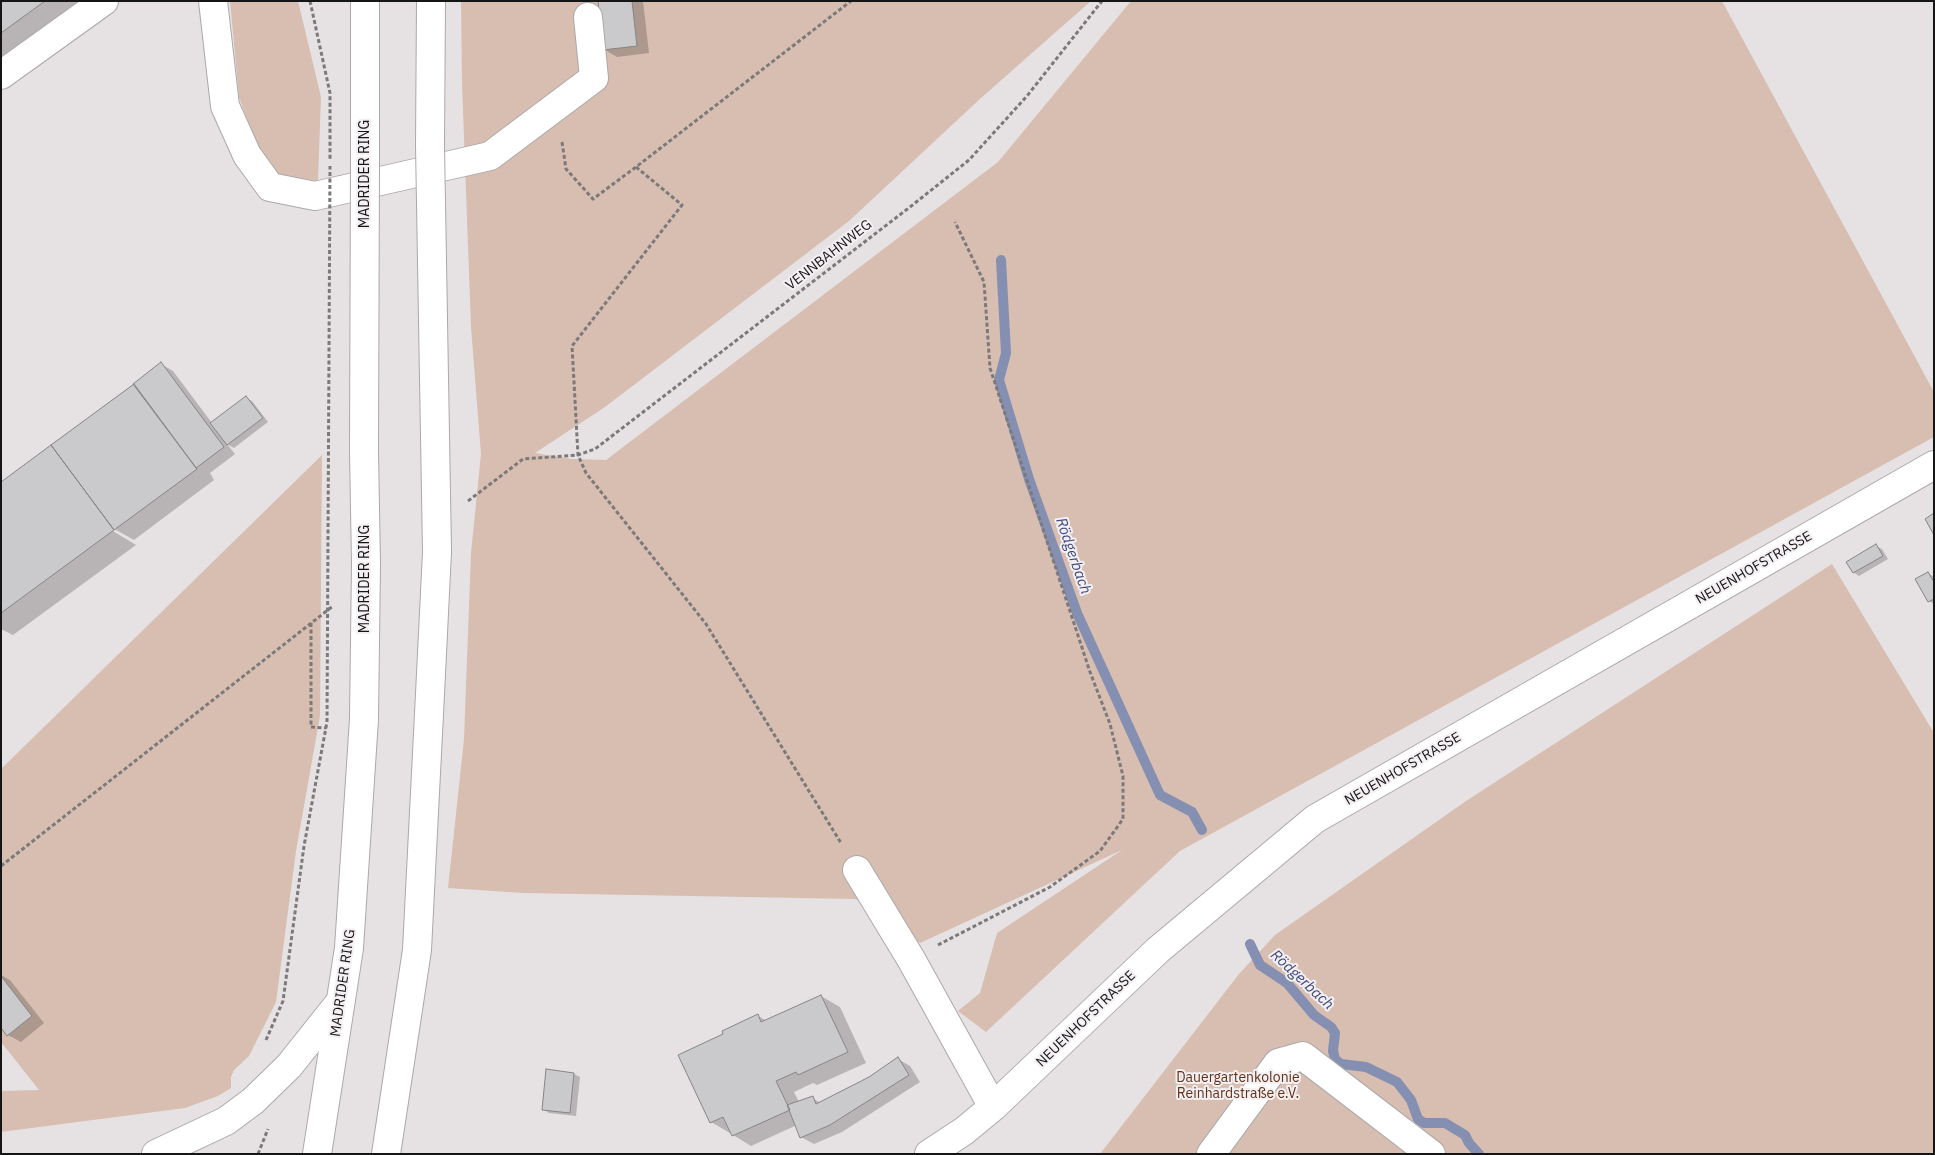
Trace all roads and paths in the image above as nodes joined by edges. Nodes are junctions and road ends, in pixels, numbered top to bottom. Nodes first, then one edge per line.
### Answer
1 (104, 1) edge
2 (213, 1) edge
3 (310, 1) edge
4 (365, 1) edge
5 (431, 1) edge
6 (850, 1) edge
7 (1102, 1) edge
8 (588, 17) dead end
9 (1, 75) edge
10 (562, 138) dead end
11 (636, 168) junction
12 (955, 222) dead end
13 (578, 456) junction
14 (523, 459) dead end
15 (1934, 465) edge
16 (311, 623) dead end
17 (267, 657) dead end
18 (326, 728) junction
19 (1, 866) edge
20 (857, 870) joint
21 (911, 960) junction
22 (340, 1002) junction
23 (263, 1045) dead end
24 (993, 1107) junction
25 (156, 1154) edge
26 (317, 1154) edge
27 (386, 1154) edge
28 (929, 1154) edge
29 (1210, 1154) edge
30 (1431, 1154) edge

1 - 9 main road
2 - 8 main road
3 - 18 path, bridge
4 - 22 main road, MADRIDER RING, bridge
5 - 27 main road, bridge
6 - 11 path
7 - 13 path, VENNBAHNWEG
10 - 11 path
11 - 13 path
12 - 21 path
13 - 14 path, VENNBAHNWEG
13 - 20 path
15 - 24 main road, NEUENHOFSTRASSE
16 - 18 path
17 - 19 path
18 - 23 path
20 - 21 main road
21 - 24 main road
22 - 25 main road
22 - 26 main road, MADRIDER RING
24 - 28 main road, NEUENHOFSTRASSE
29 - 30 main road

